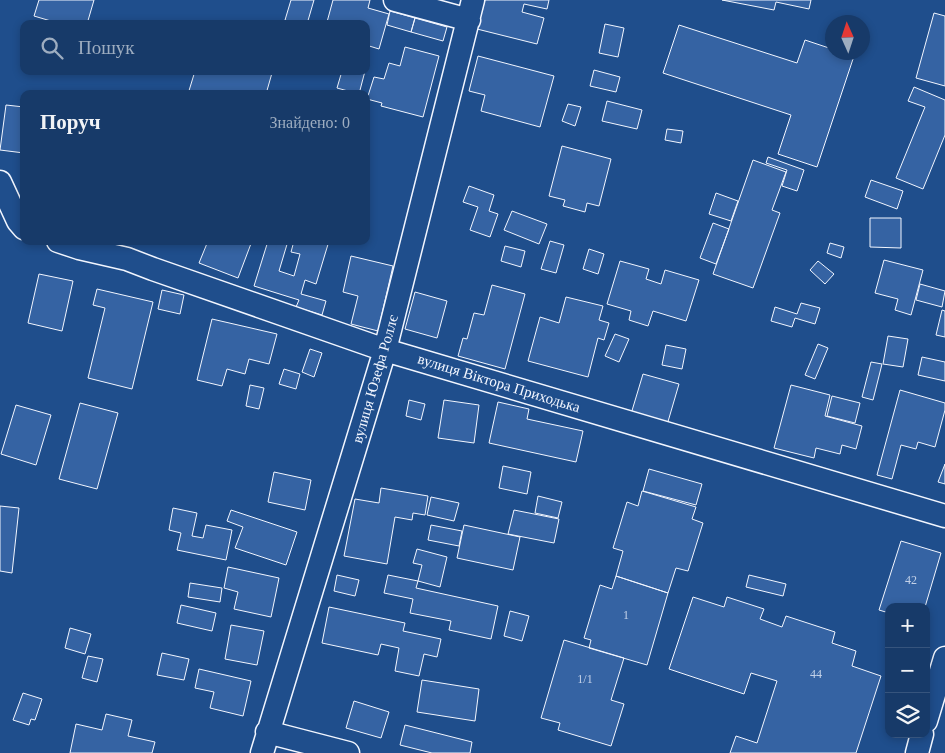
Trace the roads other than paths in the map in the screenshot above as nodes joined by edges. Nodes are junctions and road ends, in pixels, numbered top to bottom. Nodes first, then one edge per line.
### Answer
1 (395, 0) edge
2 (471, 10) edge
3 (0, 182) edge
4 (20, 223) edge
5 (70, 245) edge
6 (386, 350) junction
7 (945, 516) edge
8 (945, 658) edge
9 (930, 709) edge
10 (921, 738) edge
11 (264, 743) edge
12 (348, 753) edge
13 (917, 753) edge

1 - 2 street
2 - 6 street, вулиця Юзефа Роллє
3 - 4 street
5 - 6 street, вулиця Віктора Приходька
6 - 7 street, вулиця Віктора Приходька
6 - 11 street, вулиця Юзефа Роллє
8 - 9 street
10 - 13 street
11 - 12 street

